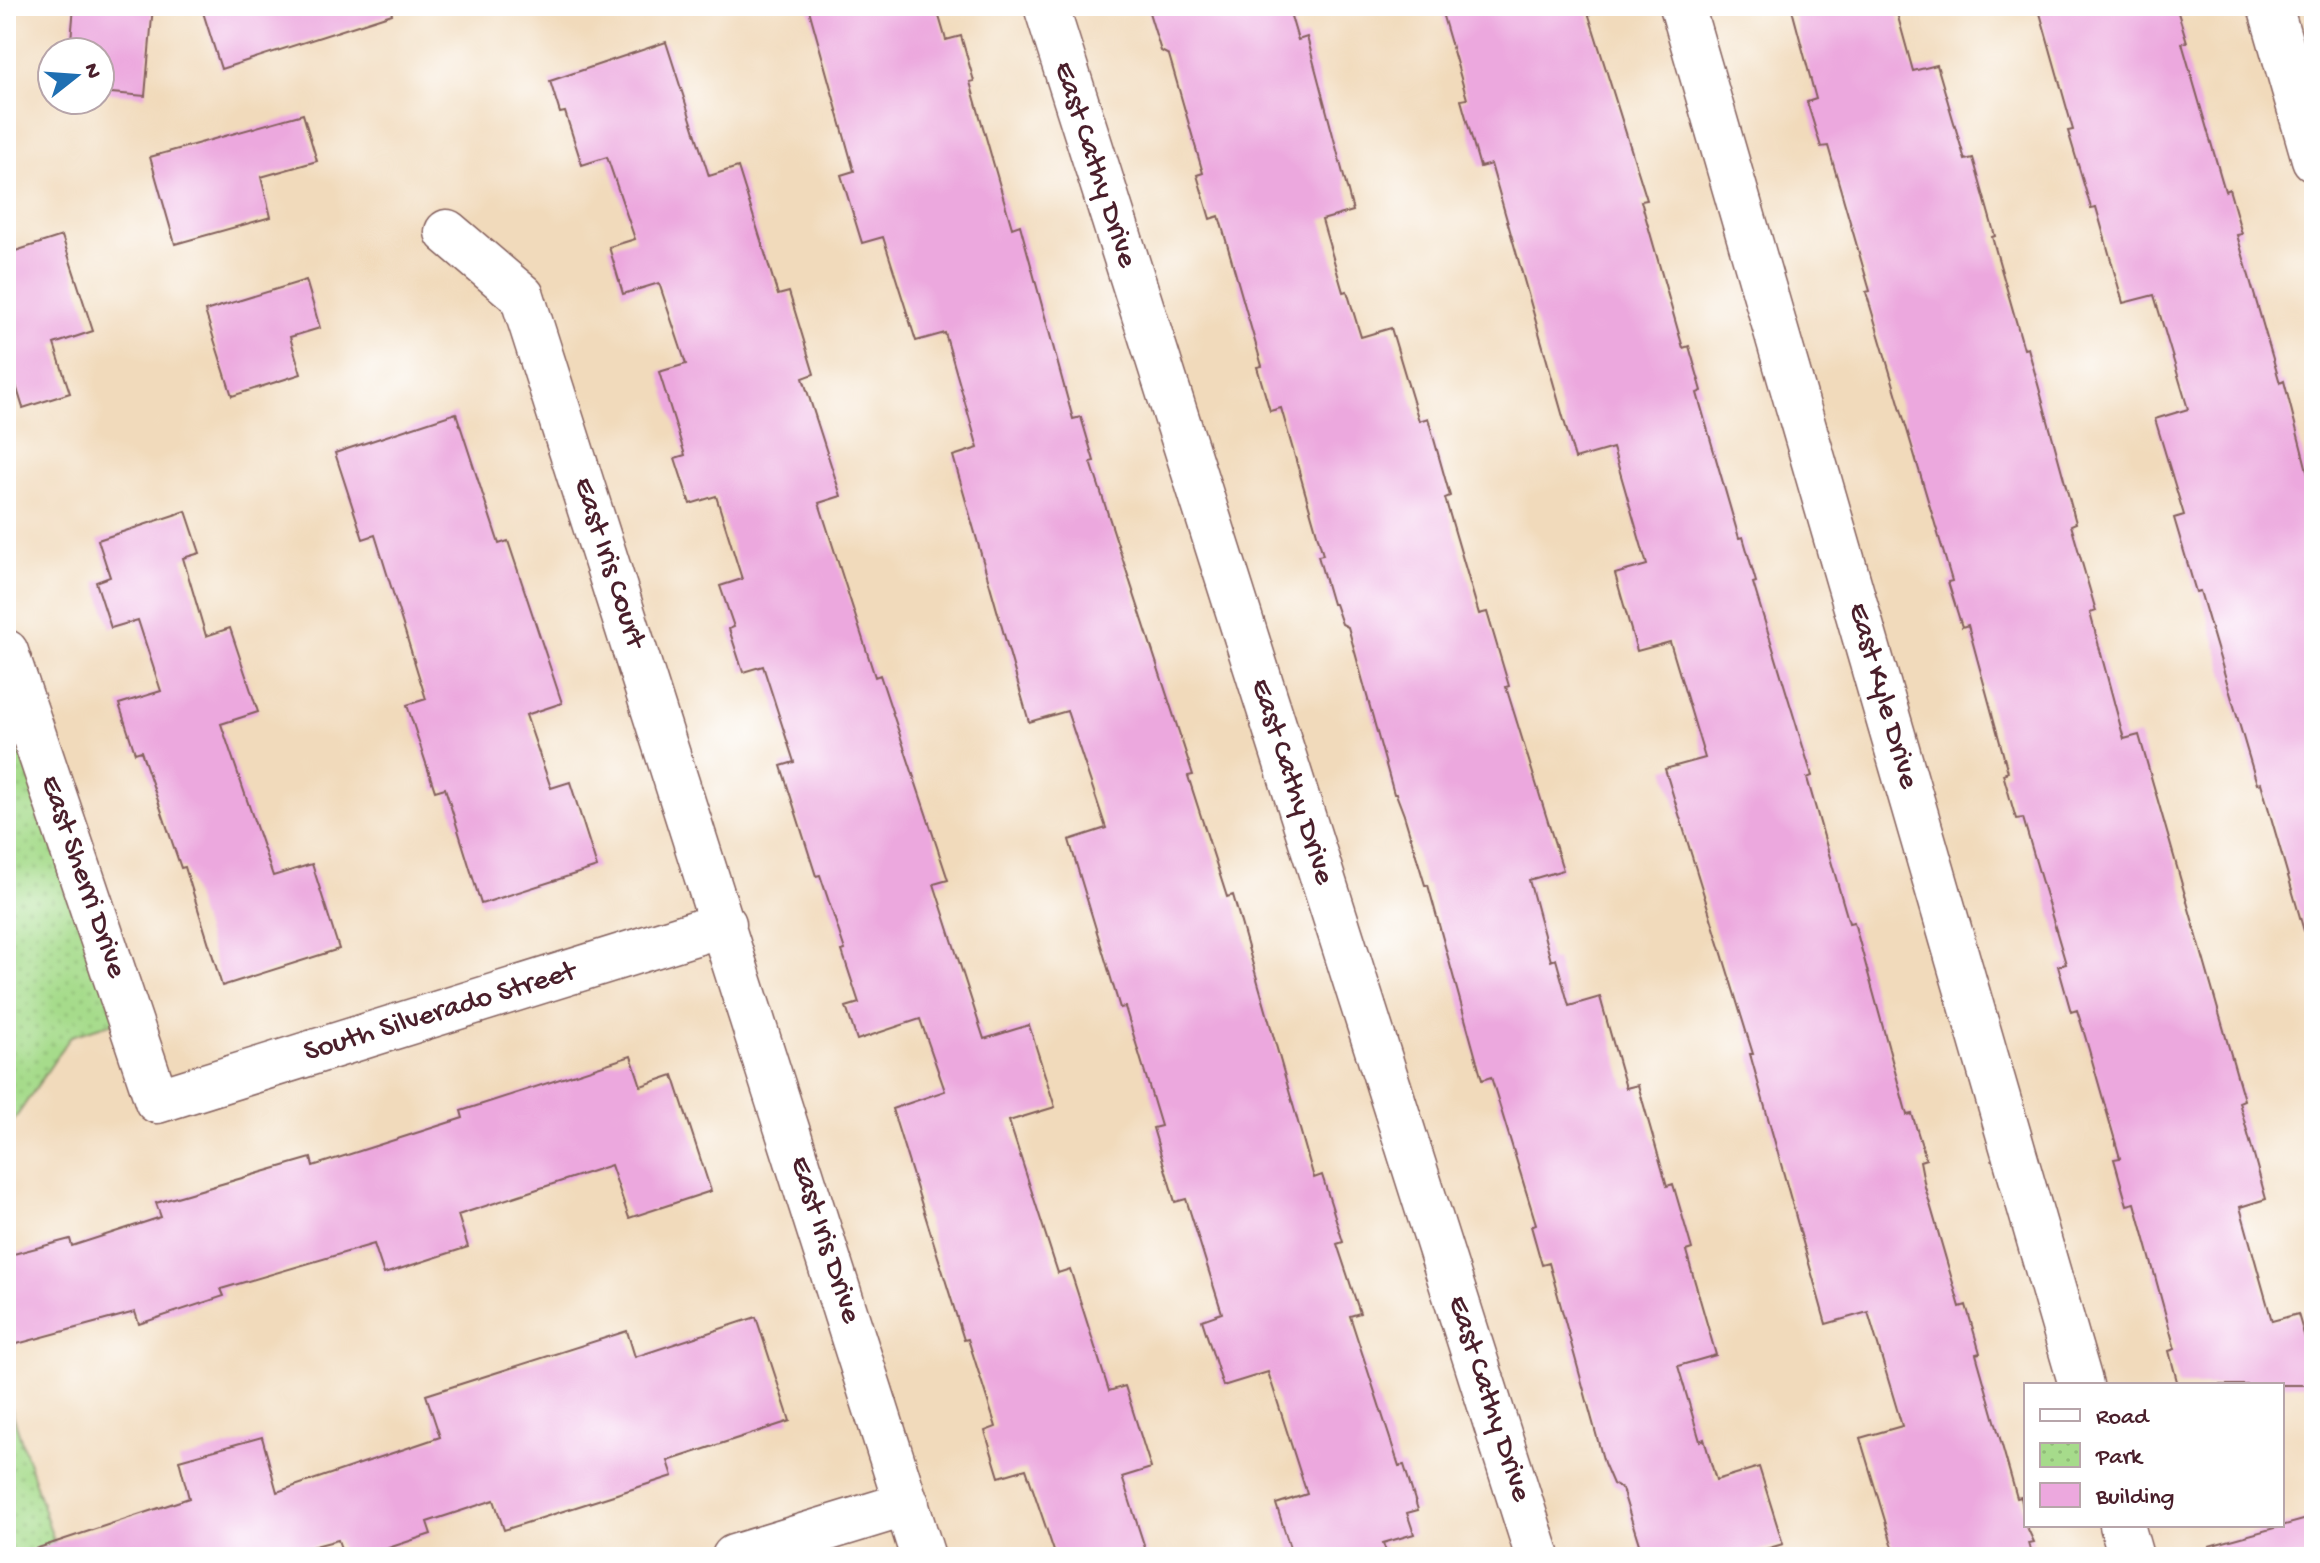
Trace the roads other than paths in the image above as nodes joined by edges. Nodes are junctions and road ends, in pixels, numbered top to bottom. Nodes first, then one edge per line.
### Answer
1 (1046, 6) edge
2 (1682, 6) edge
3 (2270, 6) edge
4 (2314, 159) edge
5 (447, 232) dead end
6 (6, 652) edge
7 (724, 924) junction
8 (157, 1101) joint
9 (2080, 1383) edge
10 (907, 1504) junction
11 (2123, 1527) edge
12 (734, 1557) edge
13 (923, 1557) edge
14 (1538, 1557) edge
15 (2131, 1557) edge

1 - 14 street, East Cathy Drive
2 - 9 street, East Kyle Drive
3 - 4 street
5 - 7 street, East Iris Court
6 - 8 street, East Sherri Drive
7 - 8 street, South Silverado Street
7 - 10 street, East Iris Drive
10 - 12 street
10 - 13 street, East Iris Drive
11 - 15 street

